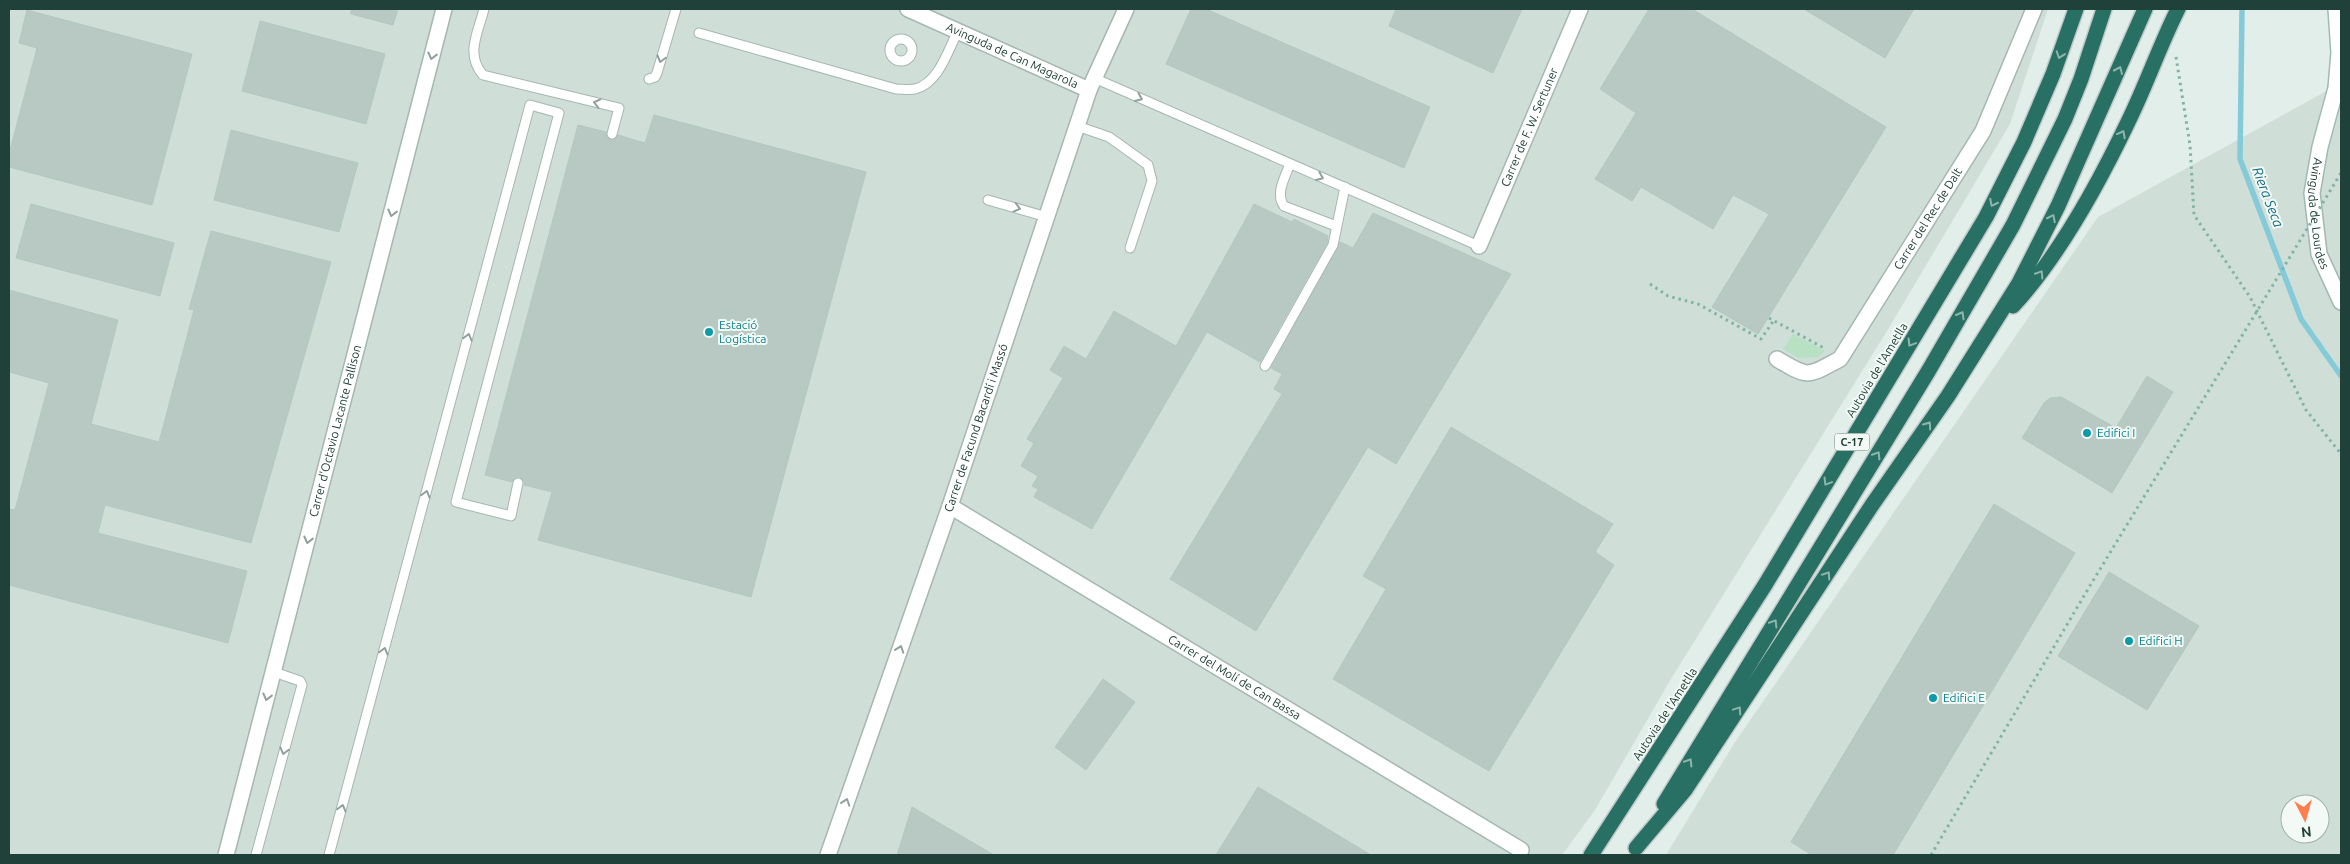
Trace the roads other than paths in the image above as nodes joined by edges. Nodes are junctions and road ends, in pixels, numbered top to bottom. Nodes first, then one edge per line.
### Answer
1 (444, 9) edge
2 (484, 9) edge
3 (676, 9) edge
4 (908, 9) edge
5 (1126, 9) edge
6 (1580, 9) edge
7 (2034, 9) edge
8 (2076, 9) edge
9 (2104, 9) edge
10 (2145, 9) edge
11 (2178, 9) edge
12 (2336, 9) edge
13 (2341, 9) edge
14 (958, 31) junction
15 (699, 33) dead end
16 (2339, 33) junction
17 (649, 79) dead end
18 (1092, 84) junction
19 (1077, 126) junction
20 (612, 134) dead end
21 (1290, 164) junction
22 (1345, 188) junction
23 (988, 200) dead end
24 (1047, 216) junction
25 (1336, 226) junction
26 (1479, 246) joint
27 (1130, 248) dead end
28 (2341, 302) edge
29 (1985, 337) junction
30 (1777, 359) dead end
31 (1265, 366) dead end
32 (518, 483) dead end
33 (950, 506) junction
34 (274, 672) junction
35 (1521, 850) dead end
36 (1634, 852) edge
37 (826, 853) edge
38 (226, 855) edge
39 (256, 855) edge
40 (329, 855) edge
41 (1591, 855) edge

1 -> 34 street, Carrer d'Octavio Lacante Pallison
20 -> 2 lane
3 -> 17 lane
4 - 14 street, Avinguda de Can Magarola
5 - 18 street, Carrer de Facund Bacardí i Massó
6 - 26 street, Carrer de F. W. Sertuner
7 - 30 street, Carrer del Rec de Dalt
8 -> 41 highway, Autovia de l'Ametlla / C-17
36 -> 9 highway, C-17
29 -> 10 highway
29 -> 11 highway
12 - 16 street, Avinguda de Lourdes
13 - 16 street, Avinguda de Lourdes
14 - 15 lane
14 - 18 street, Avinguda de Can Magarola
16 - 28 street, Avinguda de Lourdes
18 - 19 street, Carrer de Facund Bacardí i Massó
18 -> 21 lane
19 - 24 street, Carrer de Facund Bacardí i Massó
19 - 27 lane
21 -> 22 lane
21 - 25 lane
22 - 25 lane
22 - 26 lane
23 -> 24 lane
24 - 33 street, Carrer de Facund Bacardí i Massó
25 - 31 lane
36 -> 29 highway
40 -> 32 lane
33 - 35 street, Carrer del Molí de Can Bassa
37 -> 33 street, Carrer de Facund Bacardí i Massó
34 -> 38 street, Carrer d'Octavio Lacante Pallison
34 -> 39 lane

